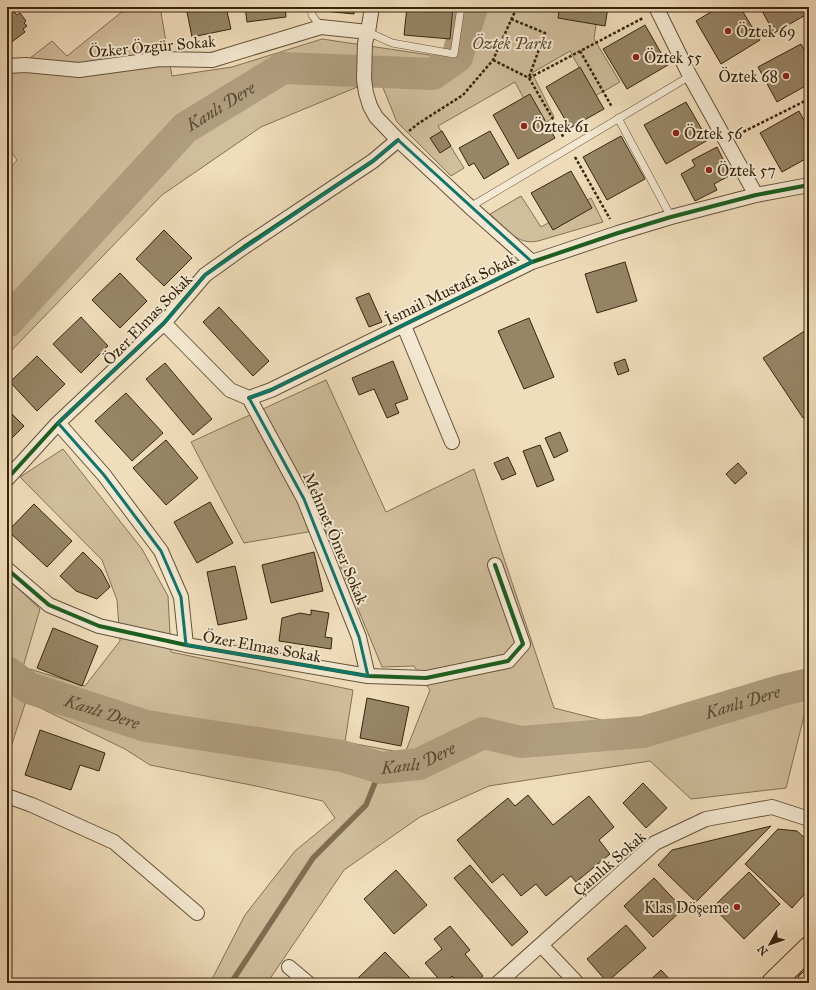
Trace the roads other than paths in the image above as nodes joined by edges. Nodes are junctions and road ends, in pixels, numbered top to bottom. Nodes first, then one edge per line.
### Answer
1 (311, 7) edge
2 (372, 7) edge
3 (461, 7) edge
4 (656, 9) edge
5 (321, 27) junction
6 (367, 38) junction
7 (7, 66) edge
8 (690, 76) junction
9 (618, 118) junction
10 (398, 140) junction
11 (809, 185) edge
12 (756, 195) junction
13 (470, 207) junction
14 (671, 217) junction
15 (532, 262) junction
16 (164, 323) junction
17 (404, 326) junction
18 (249, 398) junction
19 (58, 423) junction
20 (452, 442) dead end
21 (7, 479) edge
22 (495, 565) dead end
23 (7, 569) edge
24 (186, 645) junction
25 (368, 676) junction
26 (7, 796) edge
27 (809, 819) edge
28 (196, 913) dead end
29 (542, 945) junction
30 (809, 948) edge
31 (289, 967) dead end
32 (308, 983) edge
33 (498, 983) edge
34 (577, 983) edge
35 (773, 983) edge

1 - 5 lane
2 - 6 street, İsmail Mustafa Sokak
3 - 6 lane
4 - 8 street
5 - 6 street, Özker Özgür Sokak
5 - 7 street, Özker Özgür Sokak
6 - 10 street, İsmail Mustafa Sokak
8 - 9 lane
8 - 12 street
9 - 13 lane
9 - 14 lane
10 - 13 street, İsmail Mustafa Sokak
10 - 16 street, Özer Elmas Sokak
11 - 12 street, İsmail Mustafa Sokak
12 - 14 street, İsmail Mustafa Sokak
13 - 15 street, İsmail Mustafa Sokak
14 - 15 street, İsmail Mustafa Sokak
15 - 17 street, İsmail Mustafa Sokak
16 - 18 street
16 - 19 street, Özer Elmas Sokak
17 - 18 street, İsmail Mustafa Sokak
17 - 20 street
18 - 25 street, Mehmet Ömer Sokak
19 - 21 street, Özer Elmas Sokak
19 - 24 street
22 - 25 street, Özer Elmas Sokak
23 - 24 street, Özer Elmas Sokak
24 - 25 street, Özer Elmas Sokak
26 - 28 street
27 - 29 street, Çamlık Sokak
29 - 33 street, Çamlık Sokak
29 - 34 street
30 - 35 main road
31 - 32 street

